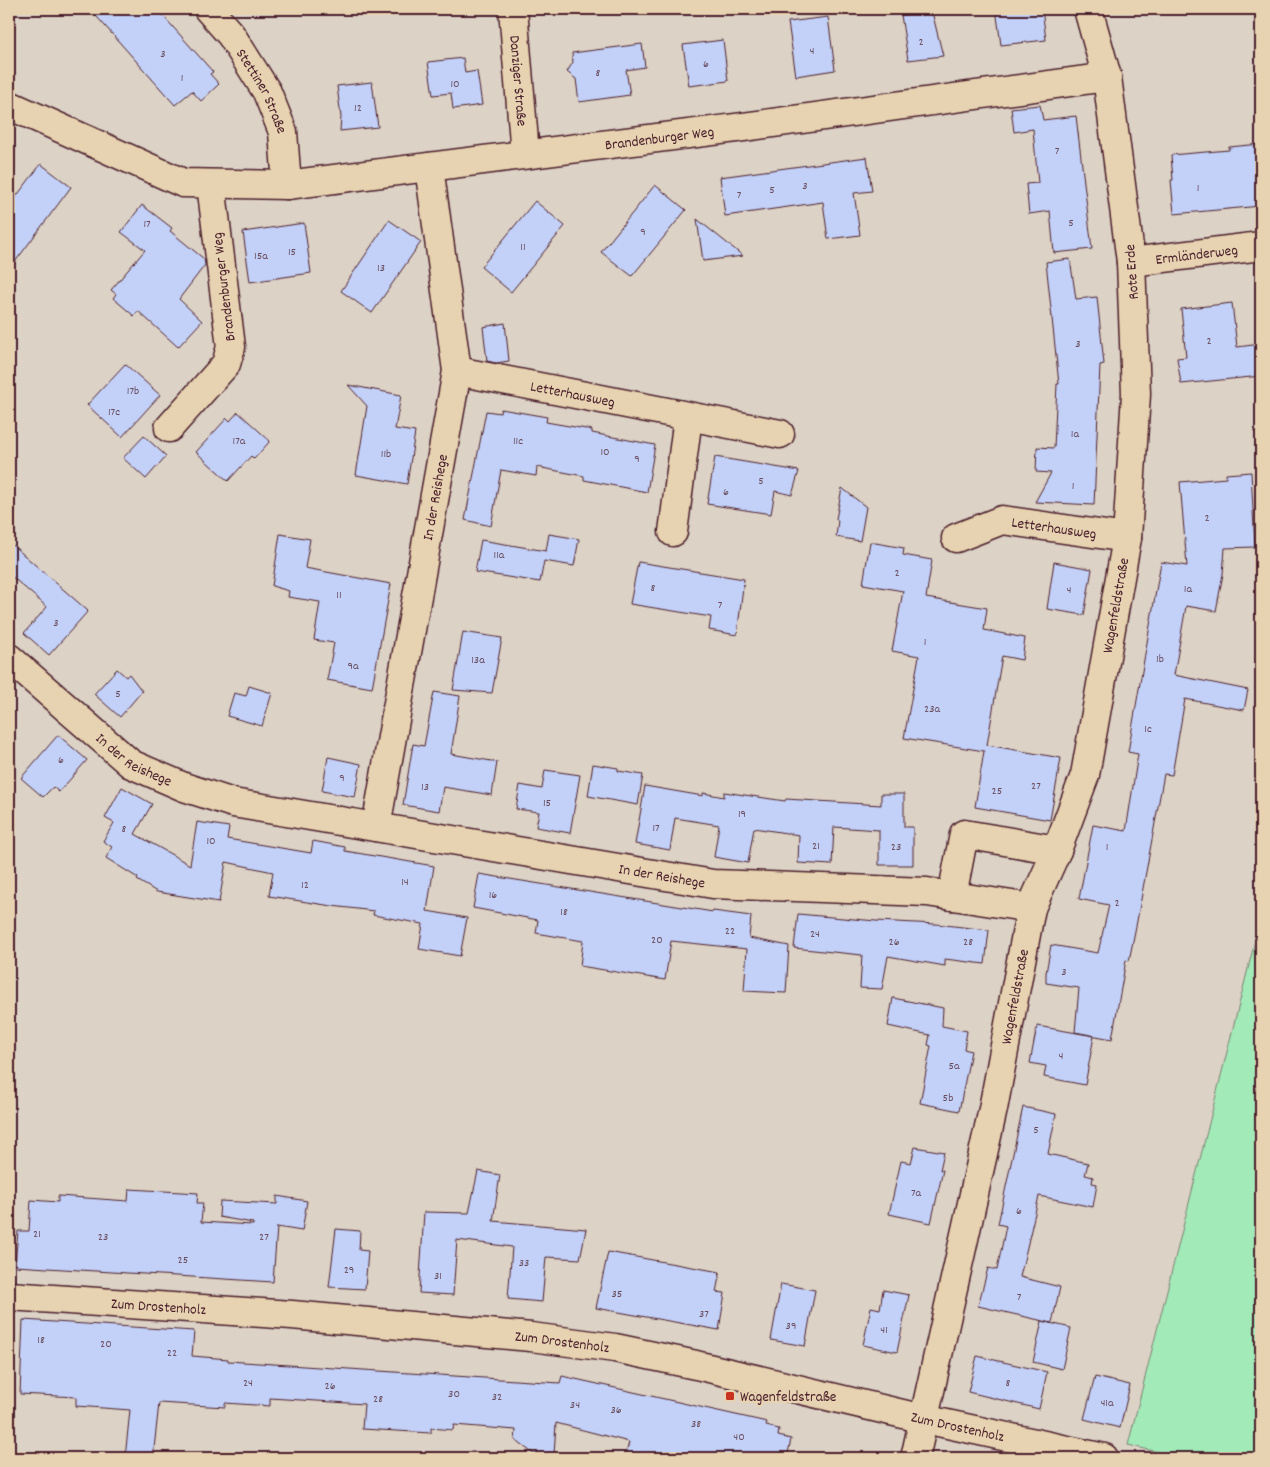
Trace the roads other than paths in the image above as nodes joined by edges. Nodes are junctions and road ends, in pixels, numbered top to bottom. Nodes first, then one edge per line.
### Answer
1 (208, 9) edge
2 (513, 9) edge
3 (1088, 9) edge
4 (1107, 76) junction
5 (9, 105) edge
6 (525, 154) junction
7 (429, 167) junction
8 (211, 184) junction
9 (287, 185) junction
10 (1261, 246) edge
11 (1131, 262) junction
12 (457, 371) junction
13 (688, 417) junction
14 (169, 428) dead end
15 (780, 434) dead end
16 (673, 532) dead end
17 (956, 538) dead end
18 (1127, 538) junction
19 (9, 658) edge
20 (376, 827) junction
21 (1057, 850) junction
22 (952, 896) junction
23 (1031, 908) junction
24 (9, 1296) edge
25 (924, 1419) junction
26 (914, 1458) edge
27 (1104, 1458) edge

1 - 9 street, Stettiner Straße
2 - 6 street, Danziger Straße
3 - 4 street, Rote Erde
4 - 6 street, Brandenburger Weg
4 - 11 street, Rote Erde
5 - 8 street, Brandenburger Weg
6 - 7 street, Brandenburger Weg
7 - 9 street, Brandenburger Weg
7 - 12 street, In der Reishege
8 - 9 street, Brandenburger Weg
8 - 14 street, Brandenburger Weg
10 - 11 street, Ermländerweg
11 - 18 street, Rote Erde
12 - 13 street, Letterhausweg
12 - 20 street, In der Reishege
13 - 15 street, Letterhausweg
13 - 16 street
17 - 18 street, Letterhausweg
18 - 21 street, Wagenfeldstraße
19 - 20 street, In der Reishege
20 - 22 street, In der Reishege
21 - 22 street
21 - 23 street, Wagenfeldstraße
22 - 23 street, In der Reishege
23 - 25 street, Wagenfeldstraße
24 - 25 street, Zum Drostenholz
25 - 26 street, Wagenfeldstraße
25 - 27 street, Zum Drostenholz

